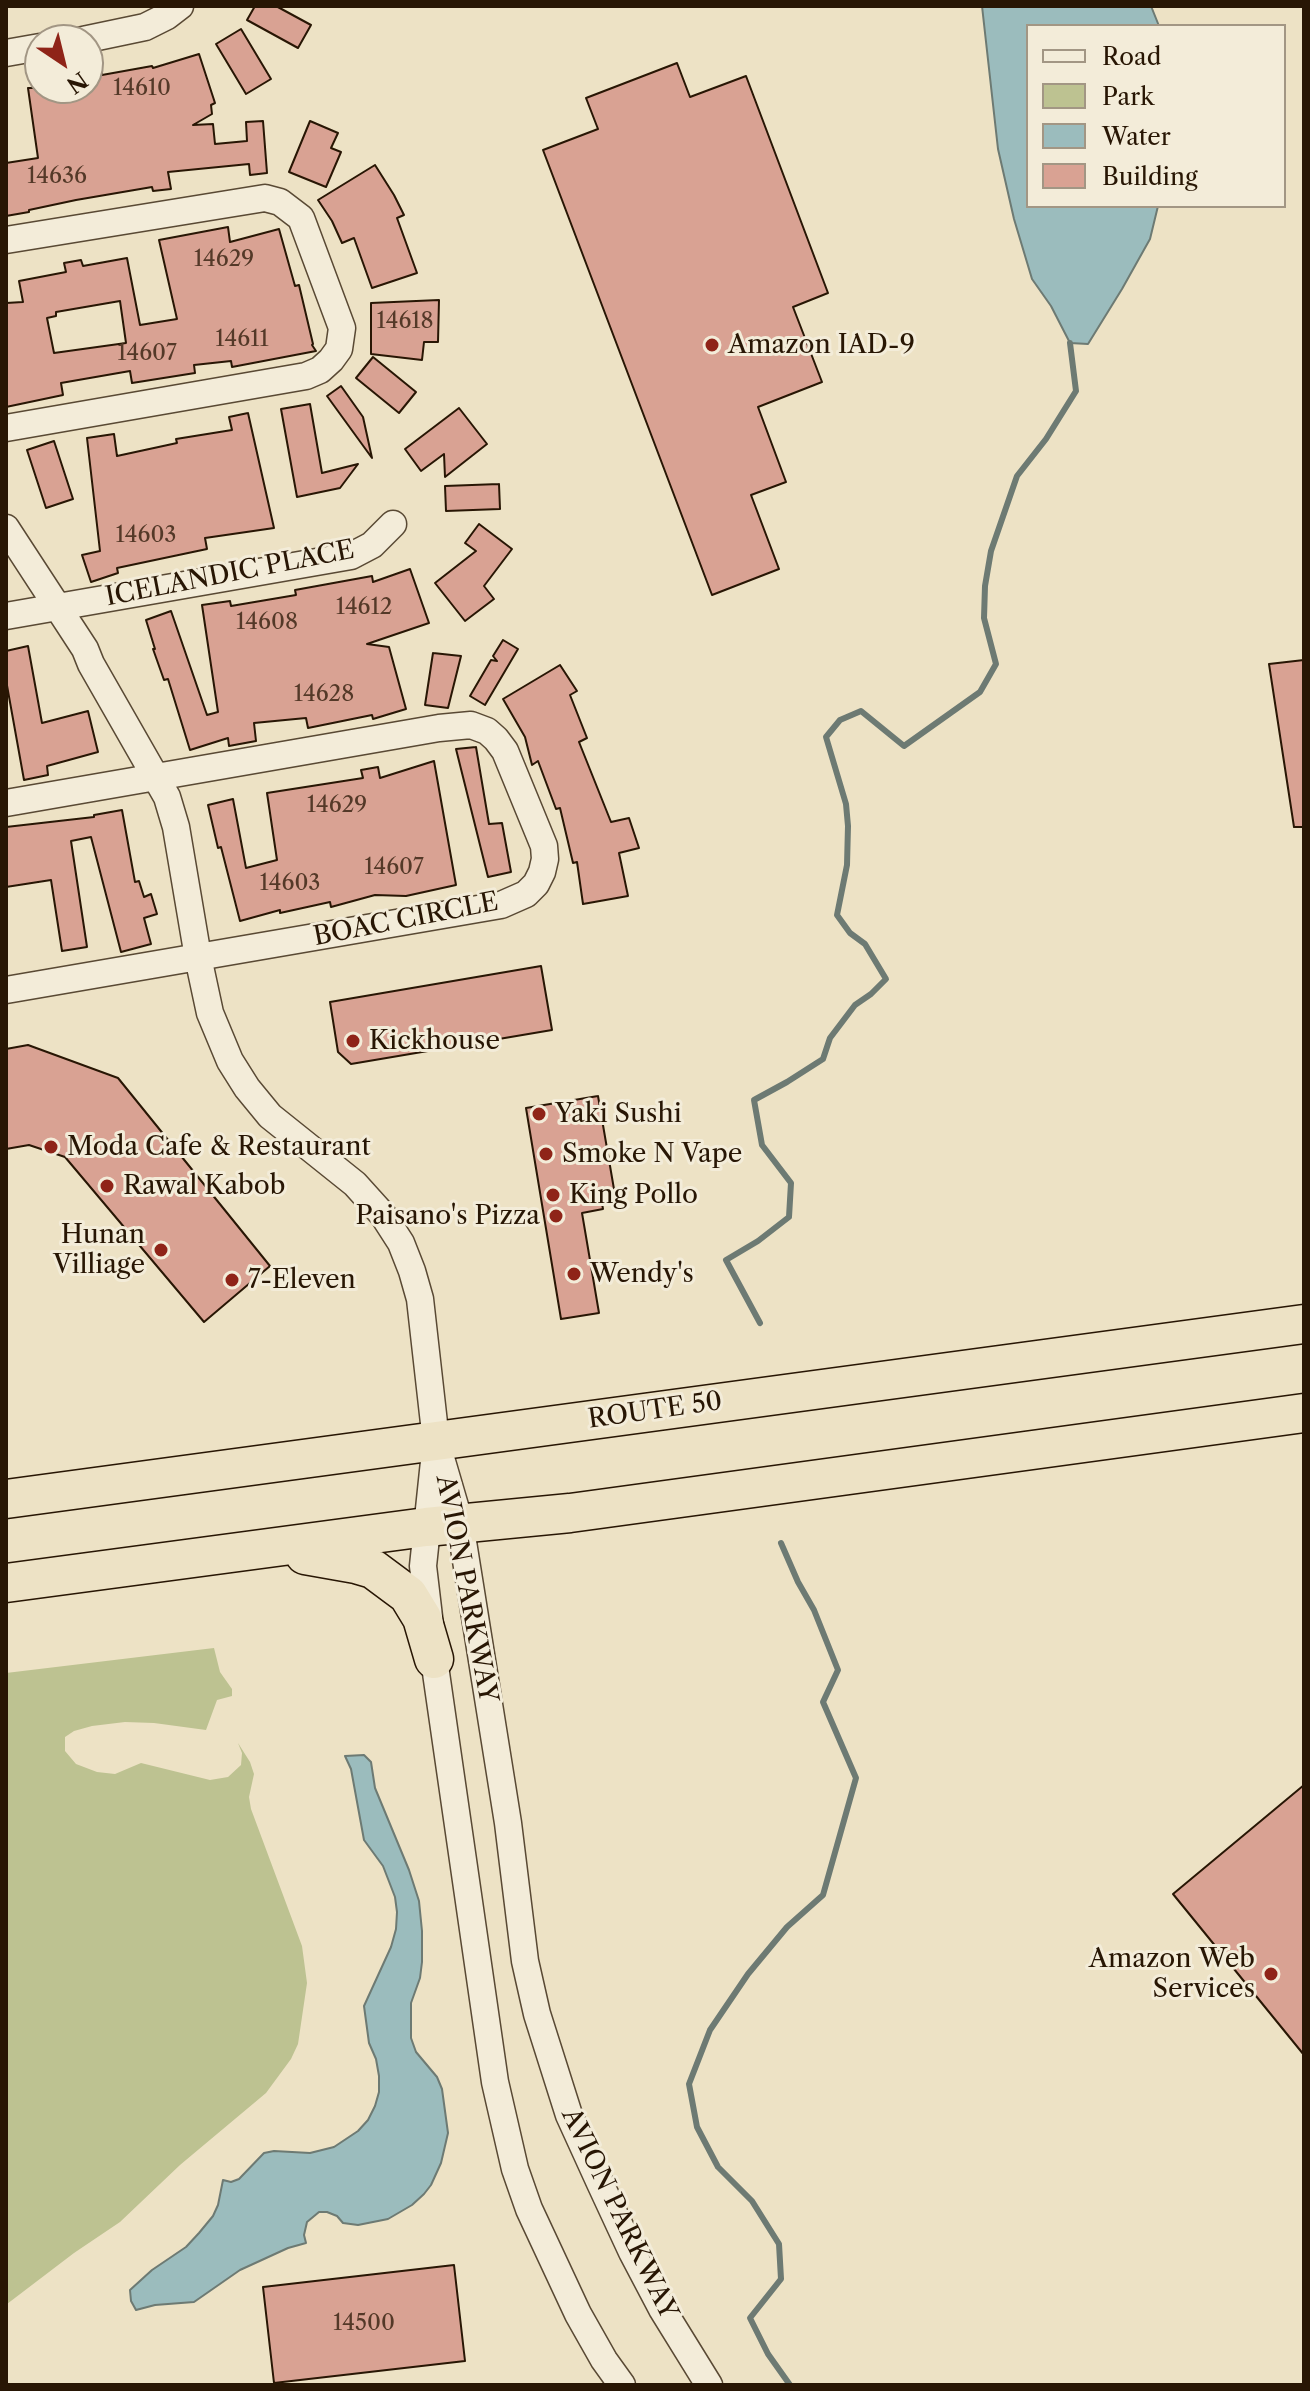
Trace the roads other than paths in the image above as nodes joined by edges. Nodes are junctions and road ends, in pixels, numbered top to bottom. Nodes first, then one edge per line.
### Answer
1 (180, 6) edge
2 (104, 36) edge
3 (6, 240) edge
4 (6, 428) edge
5 (393, 524) dead end
6 (6, 528) edge
7 (57, 607) junction
8 (6, 616) edge
9 (155, 776) junction
10 (6, 803) edge
11 (198, 957) junction
12 (6, 990) edge
13 (1304, 1324) edge
14 (1304, 1413) edge
15 (436, 1441) junction
16 (6, 1499) edge
17 (443, 1525) junction
18 (263, 1548) junction
19 (6, 1583) edge
20 (434, 1659) junction
21 (622, 2385) edge
22 (709, 2385) edge

1 - 2 street
3 - 4 street
5 - 7 street, ICELANDIC PLACE
6 - 7 street, AVION PARKWAY
7 - 8 street, ICELANDIC PLACE
7 - 9 street, AVION PARKWAY
9 - 10 street, BOAC CIRCLE
9 - 11 street, AVION PARKWAY
9 - 11 street, BOAC CIRCLE
11 - 12 street, BOAC CIRCLE
11 - 15 street, AVION PARKWAY
13 - 15 highway, ROUTE 50
14 - 17 highway
15 - 16 highway, ROUTE 50
15 - 17 street, AVION PARKWAY
17 - 18 highway
17 - 20 street, AVION PARKWAY
17 - 22 street, AVION PARKWAY
18 - 19 highway
18 - 20 highway
20 - 21 street, AVION PARKWAY

